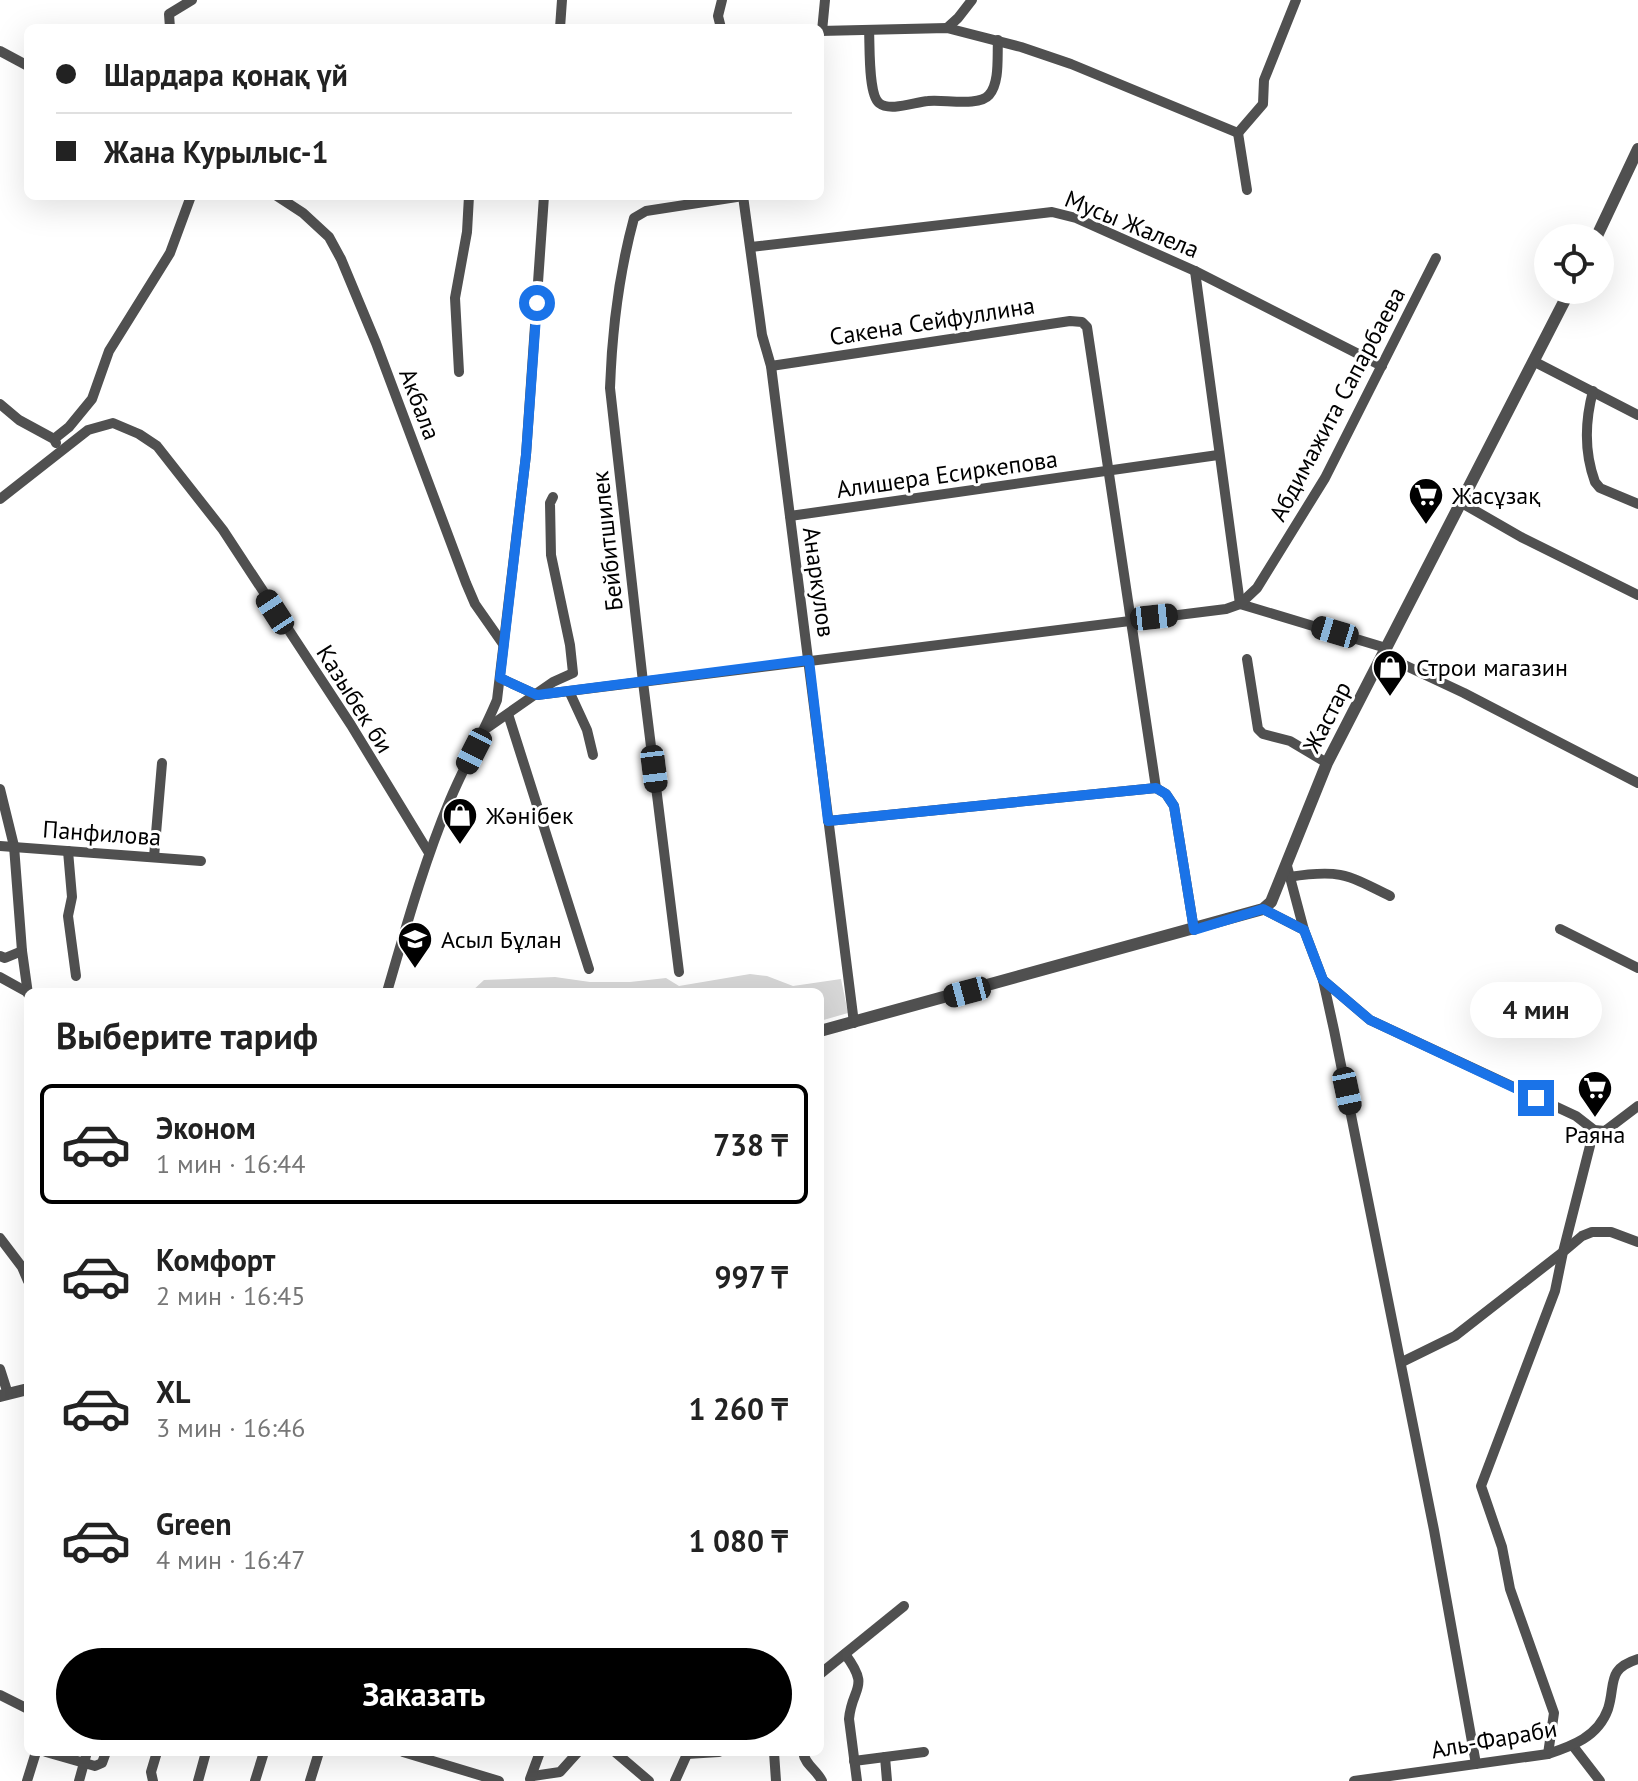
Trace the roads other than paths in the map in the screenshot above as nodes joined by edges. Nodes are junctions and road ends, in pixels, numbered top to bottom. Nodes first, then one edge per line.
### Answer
1 (192, 0) edge
2 (562, 0) edge
3 (722, 0) edge
4 (825, 0) edge
5 (972, 0) edge
6 (1296, 0) edge
7 (170, 24) edge
8 (560, 24) edge
9 (720, 24) edge
10 (822, 24) edge
11 (947, 28) junction
12 (869, 30) junction
13 (824, 31) edge
14 (998, 40) junction
15 (0, 51) edge
16 (24, 64) edge
17 (1238, 133) junction
18 (1638, 151) edge
19 (1247, 190) dead end
20 (190, 200) edge
21 (283, 200) edge
22 (469, 200) edge
23 (544, 200) edge
24 (717, 200) edge
25 (744, 200) edge
26 (1603, 224) edge
27 (751, 247) junction
28 (1436, 258) dead end
29 (1195, 271) junction
30 (1563, 304) edge
31 (1533, 361) junction
32 (771, 366) junction
33 (1382, 366) junction
34 (459, 372) dead end
35 (1593, 391) junction
36 (0, 404) edge
37 (1638, 415) edge
38 (54, 439) junction
39 (61, 451) junction
40 (1218, 455) junction
41 (1110, 471) junction
42 (553, 497) dead end
43 (0, 499) edge
44 (1460, 502) junction
45 (1638, 504) edge
46 (790, 516) junction
47 (1638, 595) edge
48 (1240, 604) junction
49 (1130, 620) junction
50 (503, 644) junction
51 (1384, 651) junction
52 (1247, 659) dead end
53 (809, 660) junction
54 (500, 678) junction
55 (643, 682) junction
56 (569, 691) junction
57 (537, 695) junction
58 (508, 714) junction
59 (485, 729) junction
60 (593, 755) dead end
61 (162, 763) dead end
62 (1327, 763) junction
63 (1638, 783) edge
64 (1156, 788) junction
65 (0, 789) edge
66 (828, 821) junction
67 (0, 846) edge
68 (14, 846) junction
69 (68, 851) junction
70 (429, 853) junction
71 (154, 857) junction
72 (201, 861) dead end
73 (1288, 871) junction
74 (1390, 896) dead end
75 (1263, 909) junction
76 (1560, 929) dead end
77 (1194, 930) junction
78 (1304, 930) junction
79 (22, 951) junction
80 (0, 956) edge
81 (1638, 968) edge
82 (589, 969) dead end
83 (679, 972) dead end
84 (76, 976) dead end
85 (0, 977) edge
86 (1323, 980) junction
87 (27, 988) edge
88 (388, 988) edge
89 (24, 991) edge
90 (854, 1023) junction
91 (824, 1030) edge
92 (1638, 1106) edge
93 (1594, 1130) junction
94 (0, 1238) edge
95 (1638, 1242) edge
96 (1563, 1252) junction
97 (24, 1272) edge
98 (1402, 1362) junction
99 (0, 1369) edge
100 (24, 1390) edge
101 (4, 1395) edge
102 (904, 1606) dead end
103 (845, 1654) junction
104 (1638, 1659) edge
105 (824, 1671) edge
106 (0, 1695) edge
107 (24, 1707) edge
108 (1573, 1746) junction
109 (924, 1752) dead end
110 (1548, 1754) junction
111 (35, 1756) edge
112 (59, 1756) edge
113 (86, 1756) edge
114 (104, 1756) edge
115 (156, 1756) edge
116 (205, 1756) edge
117 (263, 1756) edge
118 (318, 1756) edge
119 (417, 1756) edge
120 (536, 1756) edge
121 (574, 1756) edge
122 (620, 1756) edge
123 (687, 1756) edge
124 (774, 1756) edge
125 (803, 1756) edge
126 (885, 1757) junction
127 (854, 1761) junction
128 (84, 1764) junction
129 (1476, 1764) junction
130 (455, 1767) junction
131 (531, 1778) edge
132 (27, 1781) edge
133 (79, 1781) edge
134 (153, 1781) edge
135 (198, 1781) edge
136 (255, 1781) edge
137 (310, 1781) edge
138 (451, 1781) edge
139 (499, 1781) edge
140 (649, 1781) edge
141 (675, 1781) edge
142 (776, 1781) edge
143 (822, 1781) edge
144 (857, 1781) edge
145 (887, 1781) edge
146 (1354, 1781) edge
147 (1600, 1781) edge

1 - 7 street
2 - 8 street
3 - 9 street
4 - 10 street
5 - 11 street
6 - 17 street
11 - 12 street
11 - 14 street
12 - 13 street
12 - 14 street
14 - 17 street
15 - 16 street
17 - 19 street
18 - 26 street
20 - 38 street
21 - 50 street, Акбала
22 - 34 street
23 - 50 street
24 - 55 street, Бейбитшилек
25 - 27 street, Анаркулов
27 - 29 street, Мусы Жалела
27 - 32 street, Анаркулов
28 - 33 street, Абдимажита Сапарбаева
29 - 33 street, Мусы Жалела
29 - 40 street
30 - 31 street, Жастар
31 - 35 street
31 - 44 street, Жастар
32 - 41 street, Сакена Сейфуллина
32 - 46 street, Анаркулов
33 - 48 street, Абдимажита Сапарбаева
35 - 37 street
35 - 45 street
36 - 38 street
38 - 39 street
39 - 43 street
39 - 70 street, Казыбек би
40 - 41 street, Алишера Есиркепова
40 - 48 street
41 - 46 street, Алишера Есиркепова
41 - 49 street
42 - 57 street
44 - 47 street
44 - 51 street, Жастар
46 - 53 street, Анаркулов
48 - 49 street
48 - 51 street
49 - 53 street
49 - 64 street
50 - 54 street
51 - 62 street, Жастар
51 - 63 street
52 - 62 street
53 - 55 street
53 - 66 street, Анаркулов
54 - 57 street
54 - 59 street
55 - 56 street
55 - 83 street, Бейбитшилек
56 - 57 street
56 - 60 street
57 - 58 street
58 - 59 street
58 - 82 street
59 - 70 street
61 - 71 street
62 - 73 street, Жастар
64 - 66 street
64 - 77 street
65 - 68 street
66 - 90 street, Анаркулов
67 - 68 street, Панфилова
68 - 69 street, Панфилова
68 - 79 street
69 - 71 street, Панфилова
69 - 84 street
70 - 88 street
71 - 72 street, Панфилова
73 - 74 street
73 - 75 street, Жастар
73 - 78 street
75 - 77 street
75 - 78 street
76 - 81 street
77 - 90 street
78 - 86 street
79 - 80 street
79 - 87 street
85 - 89 street
86 - 93 street
86 - 98 street
90 - 91 street
92 - 93 street
93 - 96 street
94 - 97 street
95 - 96 street
96 - 98 street
96 - 110 street
98 - 129 street
99 - 101 street
100 - 101 street
102 - 103 street
103 - 105 street
103 - 127 street
104 - 108 street, Аль-Фараби
106 - 107 street
108 - 110 street, Аль-Фараби
108 - 147 street
109 - 126 street
110 - 129 street, Аль-Фараби
111 - 132 street
112 - 128 street
113 - 128 street
114 - 128 street
115 - 134 street
116 - 135 street
117 - 136 street
118 - 137 street
119 - 130 street
120 - 131 street
121 - 131 street
122 - 140 street
123 - 141 street
124 - 142 street
125 - 143 street
126 - 127 street
126 - 145 street
127 - 144 street
128 - 133 street
129 - 146 street, Аль-Фараби
130 - 138 street
130 - 139 street

